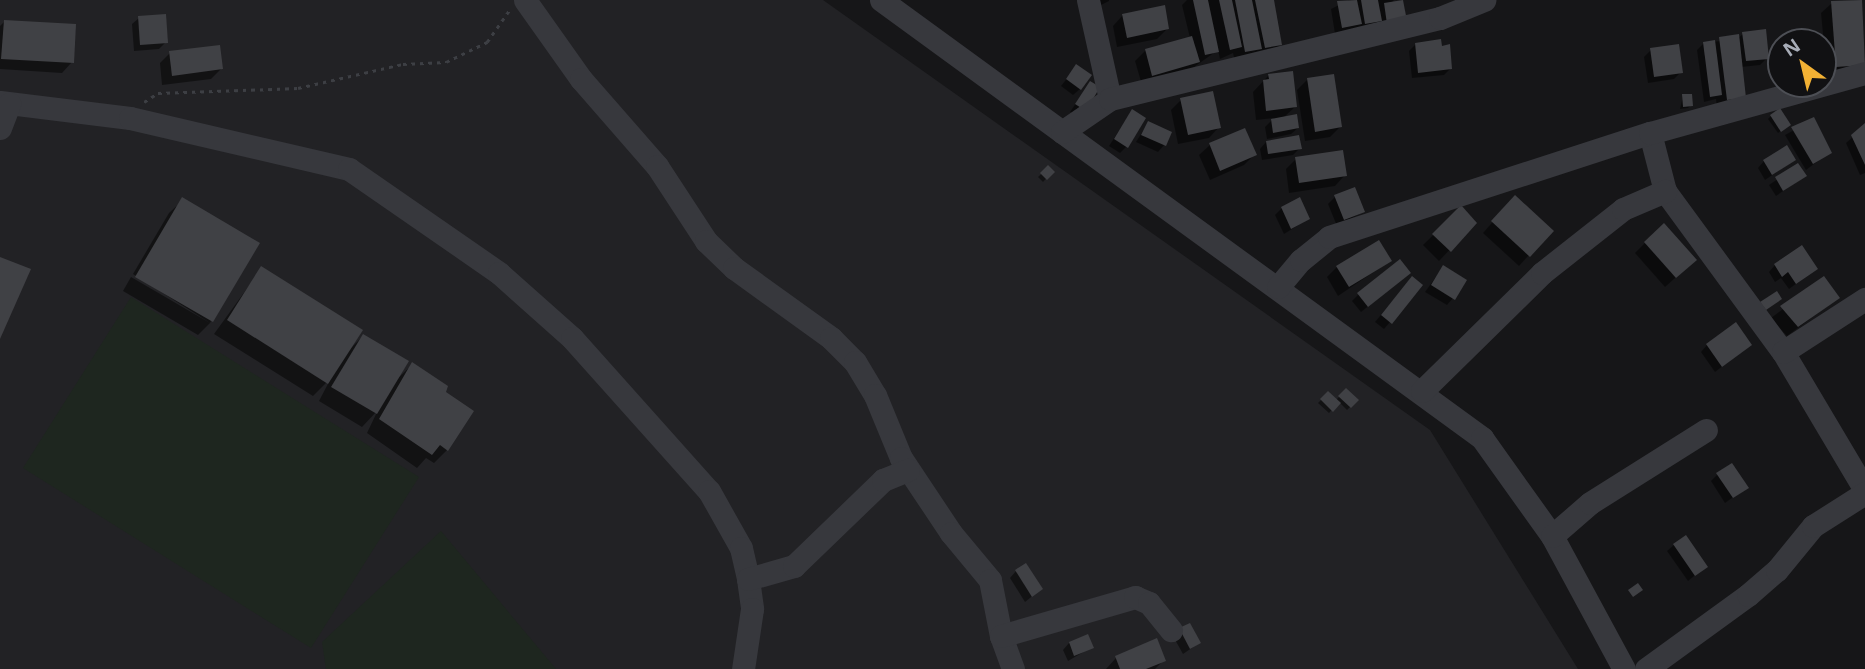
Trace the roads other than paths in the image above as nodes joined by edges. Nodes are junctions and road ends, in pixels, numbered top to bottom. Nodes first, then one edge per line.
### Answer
1 (525, 0) edge
2 (881, 0) edge
3 (1088, 0) edge
4 (1484, 0) edge
5 (1865, 73) edge
6 (1110, 99) junction
7 (5, 103) edge
8 (0, 128) edge
9 (1062, 132) junction
10 (1650, 133) junction
11 (1665, 191) junction
12 (1278, 287) junction
13 (1865, 299) edge
14 (1783, 352) junction
15 (1422, 391) junction
16 (1706, 430) dead end
17 (908, 470) junction
18 (1865, 492) edge
19 (1552, 536) junction
20 (748, 579) junction
21 (1171, 630) dead end
22 (1001, 636) junction
23 (743, 669) edge
24 (1013, 669) edge
25 (1624, 669) edge
26 (1646, 669) edge

1 - 17 street
2 - 9 street
3 - 6 street
4 - 6 street
5 - 10 street
6 - 9 street
7 - 8 street
7 - 20 street
9 - 12 street
10 - 11 street
10 - 12 street
11 - 14 street
11 - 15 street
12 - 15 street
13 - 14 street
14 - 18 street
15 - 19 street
16 - 19 street
17 - 20 street
17 - 22 street
18 - 26 street
19 - 25 street
20 - 23 street
21 - 22 street
22 - 24 street

